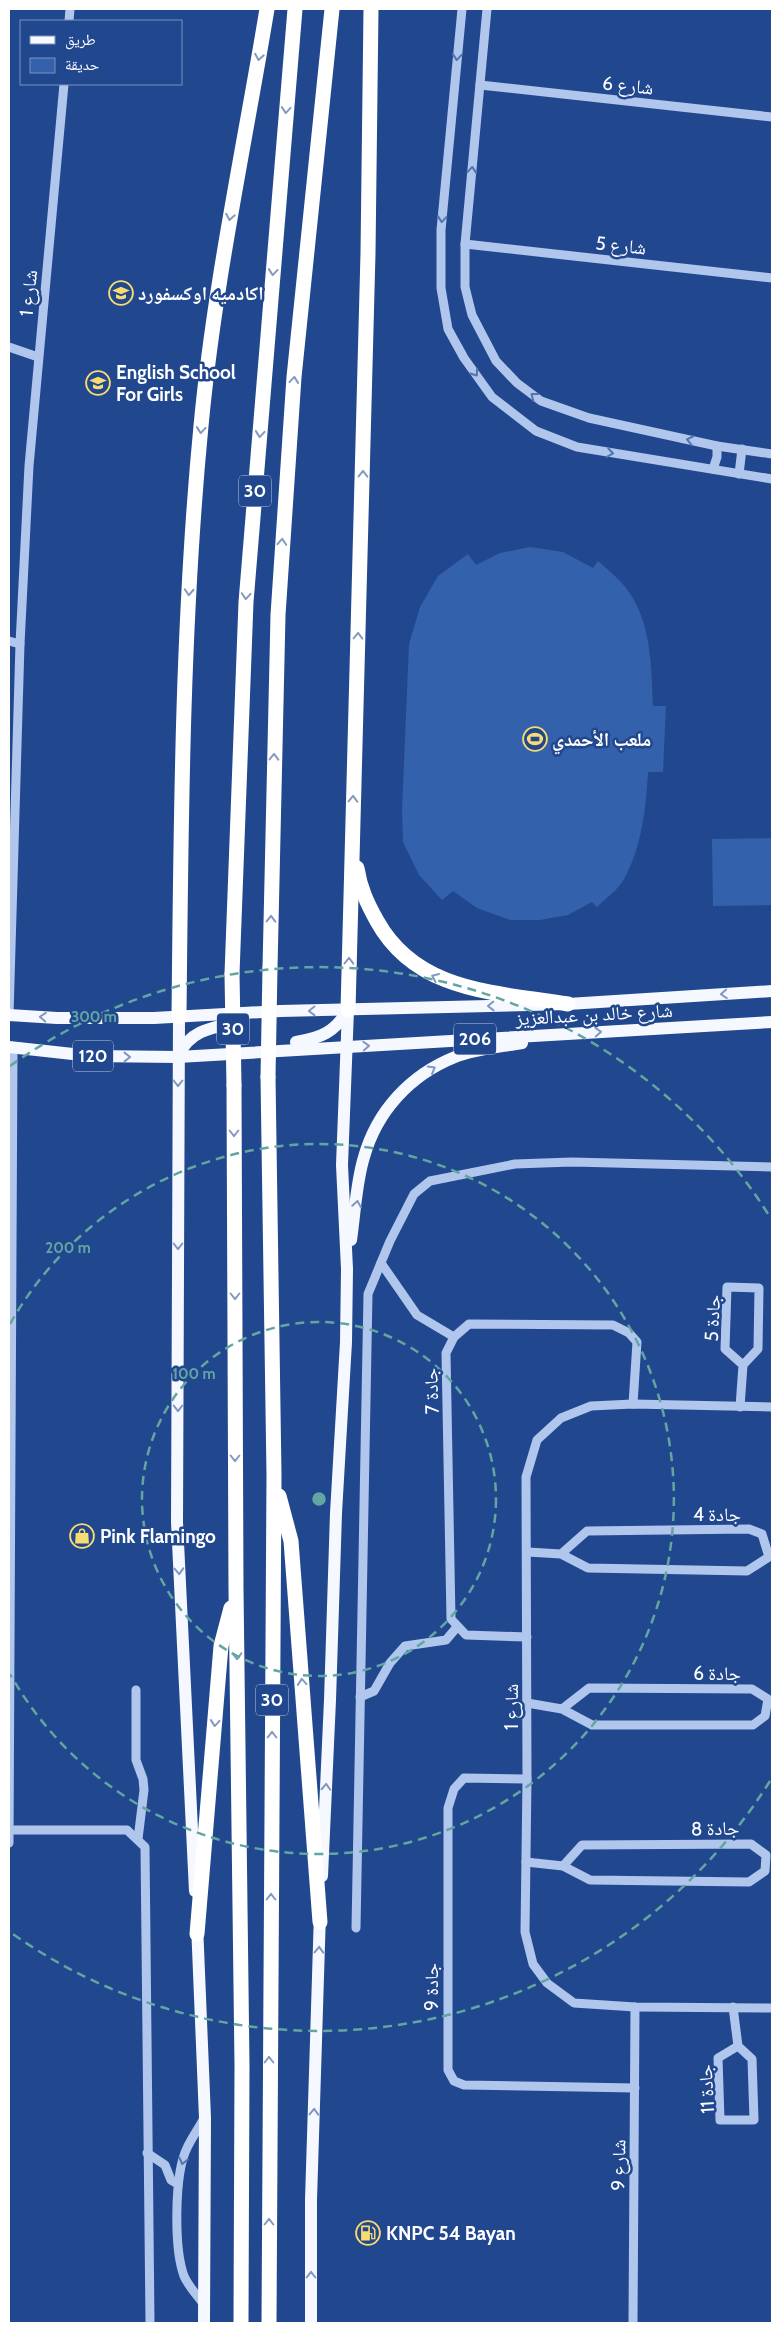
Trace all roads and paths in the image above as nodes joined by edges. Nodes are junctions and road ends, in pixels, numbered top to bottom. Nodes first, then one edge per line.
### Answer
1 (267, 9) edge
2 (295, 9) edge
3 (332, 9) edge
4 (371, 9) edge
5 (462, 9) edge
6 (487, 9) edge
7 (64, 85) edge
8 (480, 85) junction
9 (772, 117) edge
10 (465, 244) junction
11 (772, 278) edge
12 (9, 347) edge
13 (38, 357) junction
14 (717, 446) junction
15 (742, 449) junction
16 (772, 454) edge
17 (713, 469) junction
18 (739, 474) junction
19 (772, 479) edge
20 (9, 641) edge
21 (20, 644) junction
22 (12, 787) edge
23 (351, 835) junction
24 (10, 933) edge
25 (772, 991) edge
26 (568, 1004) junction
27 (348, 1010) junction
28 (280, 1011) junction
29 (9, 1015) edge
30 (179, 1017) junction
31 (772, 1022) edge
32 (563, 1034) junction
33 (346, 1046) junction
34 (11, 1047) edge
35 (221, 1054) junction
36 (178, 1057) junction
37 (772, 1166) edge
38 (381, 1263) junction
39 (347, 1270) junction
40 (454, 1337) junction
41 (743, 1365) junction
42 (633, 1404) junction
43 (740, 1407) junction
44 (772, 1407) edge
45 (9, 1440) edge
46 (274, 1475) junction
47 (528, 1552) junction
48 (561, 1554) junction
49 (9, 1589) edge
50 (236, 1589) junction
51 (457, 1627) junction
52 (527, 1637) junction
53 (136, 1690) dead end
54 (360, 1697) junction
55 (527, 1703) junction
56 (562, 1709) junction
57 (9, 1726) edge
58 (528, 1779) junction
59 (9, 1830) edge
60 (138, 1839) junction
61 (9, 1843) edge
62 (526, 1862) junction
63 (563, 1866) junction
64 (320, 1922) junction
65 (356, 1928) dead end
66 (197, 1934) junction
67 (733, 2007) junction
68 (635, 2008) junction
69 (772, 2008) edge
70 (738, 2046) junction
71 (635, 2088) junction
72 (205, 2118) junction
73 (147, 2154) junction
74 (178, 2184) junction
75 (204, 2306) junction
76 (150, 2323) edge
77 (204, 2323) edge
78 (241, 2323) edge
79 (269, 2323) edge
80 (311, 2323) edge
81 (632, 2323) edge

1 -> 30 highway
2 -> 50 highway, 30, bridge
46 -> 3 highway, 30, bridge
23 -> 4 highway
5 -> 17 street
6 - 8 street
7 - 13 street, شارع 1
8 - 9 street, شارع 6
10 -> 8 street
10 - 11 street, شارع 5
14 -> 10 street
12 - 13 street
13 - 21 street, شارع 1
14 - 15 street
14 - 17 street
15 - 16 street
15 - 18 street
17 - 18 street
18 - 19 street
20 - 21 street
21 - 22 street, شارع 1
22 - 24 street, شارع 1
26 -> 23 highway
27 -> 23 highway
24 - 29 street, شارع 1
25 -> 26 main road, شارع خالد بن عبدالعزيز / 206
26 -> 27 main road, شارع خالد بن عبدالعزيز / 206
27 -> 28 main road, شارع خالد بن عبدالعزيز / 206
27 - 33 main road
27 - 35 main road
28 - 30 main road, شارع خالد بن عبدالعزيز / 206
28 - 36 main road
30 -> 29 main road, 120
30 - 36 main road
32 -> 31 main road, شارع خالد بن عبدالعزيز / 206
33 -> 32 main road, شارع خالد بن عبدالعزيز / 206
39 -> 32 main road
33 - 35 main road, شارع خالد بن عبدالعزيز / 206
33 - 39 main road
34 -> 36 main road, 120
34 - 45 street
35 - 36 main road, شارع خالد بن عبدالعزيز / 206
36 -> 66 main road
37 - 38 street
38 - 40 street
38 - 54 street
64 -> 39 main road
40 - 42 street
40 - 51 street, جادة 7
41 - 41 street, جادة 5
41 - 43 street
42 - 43 street, شارع 1
42 - 47 street, شارع 1
43 - 44 street, شارع 1
45 - 49 street
64 -> 46 highway
79 -> 46 highway, 30
47 - 48 street, جادة 4
47 - 52 street, شارع 1
48 - 48 street, جادة 4
49 - 57 street
50 -> 66 highway
50 -> 78 highway, 30
51 - 52 street
51 - 54 street
52 - 55 street, شارع 1
53 - 60 street
54 - 65 street
55 - 56 street, جادة 6
55 - 58 street, شارع 1
56 - 56 street, جادة 6
57 - 59 street
58 - 62 street, شارع 1
58 - 71 street, جادة 9
59 - 60 street
59 - 61 street
60 - 73 street
62 - 63 street, جادة 8
62 - 68 street, شارع 1
63 - 63 street, جادة 8
80 -> 64 main road
66 - 72 main road
67 - 68 street, شارع 1
67 - 69 street, شارع 1
67 - 70 street, جادة 11
68 - 71 street, شارع 9
70 - 70 street, جادة 11
71 - 81 street, شارع 9
72 -> 74 street
72 - 75 main road
73 - 74 street
73 - 76 street
74 - 75 street
75 - 77 main road

